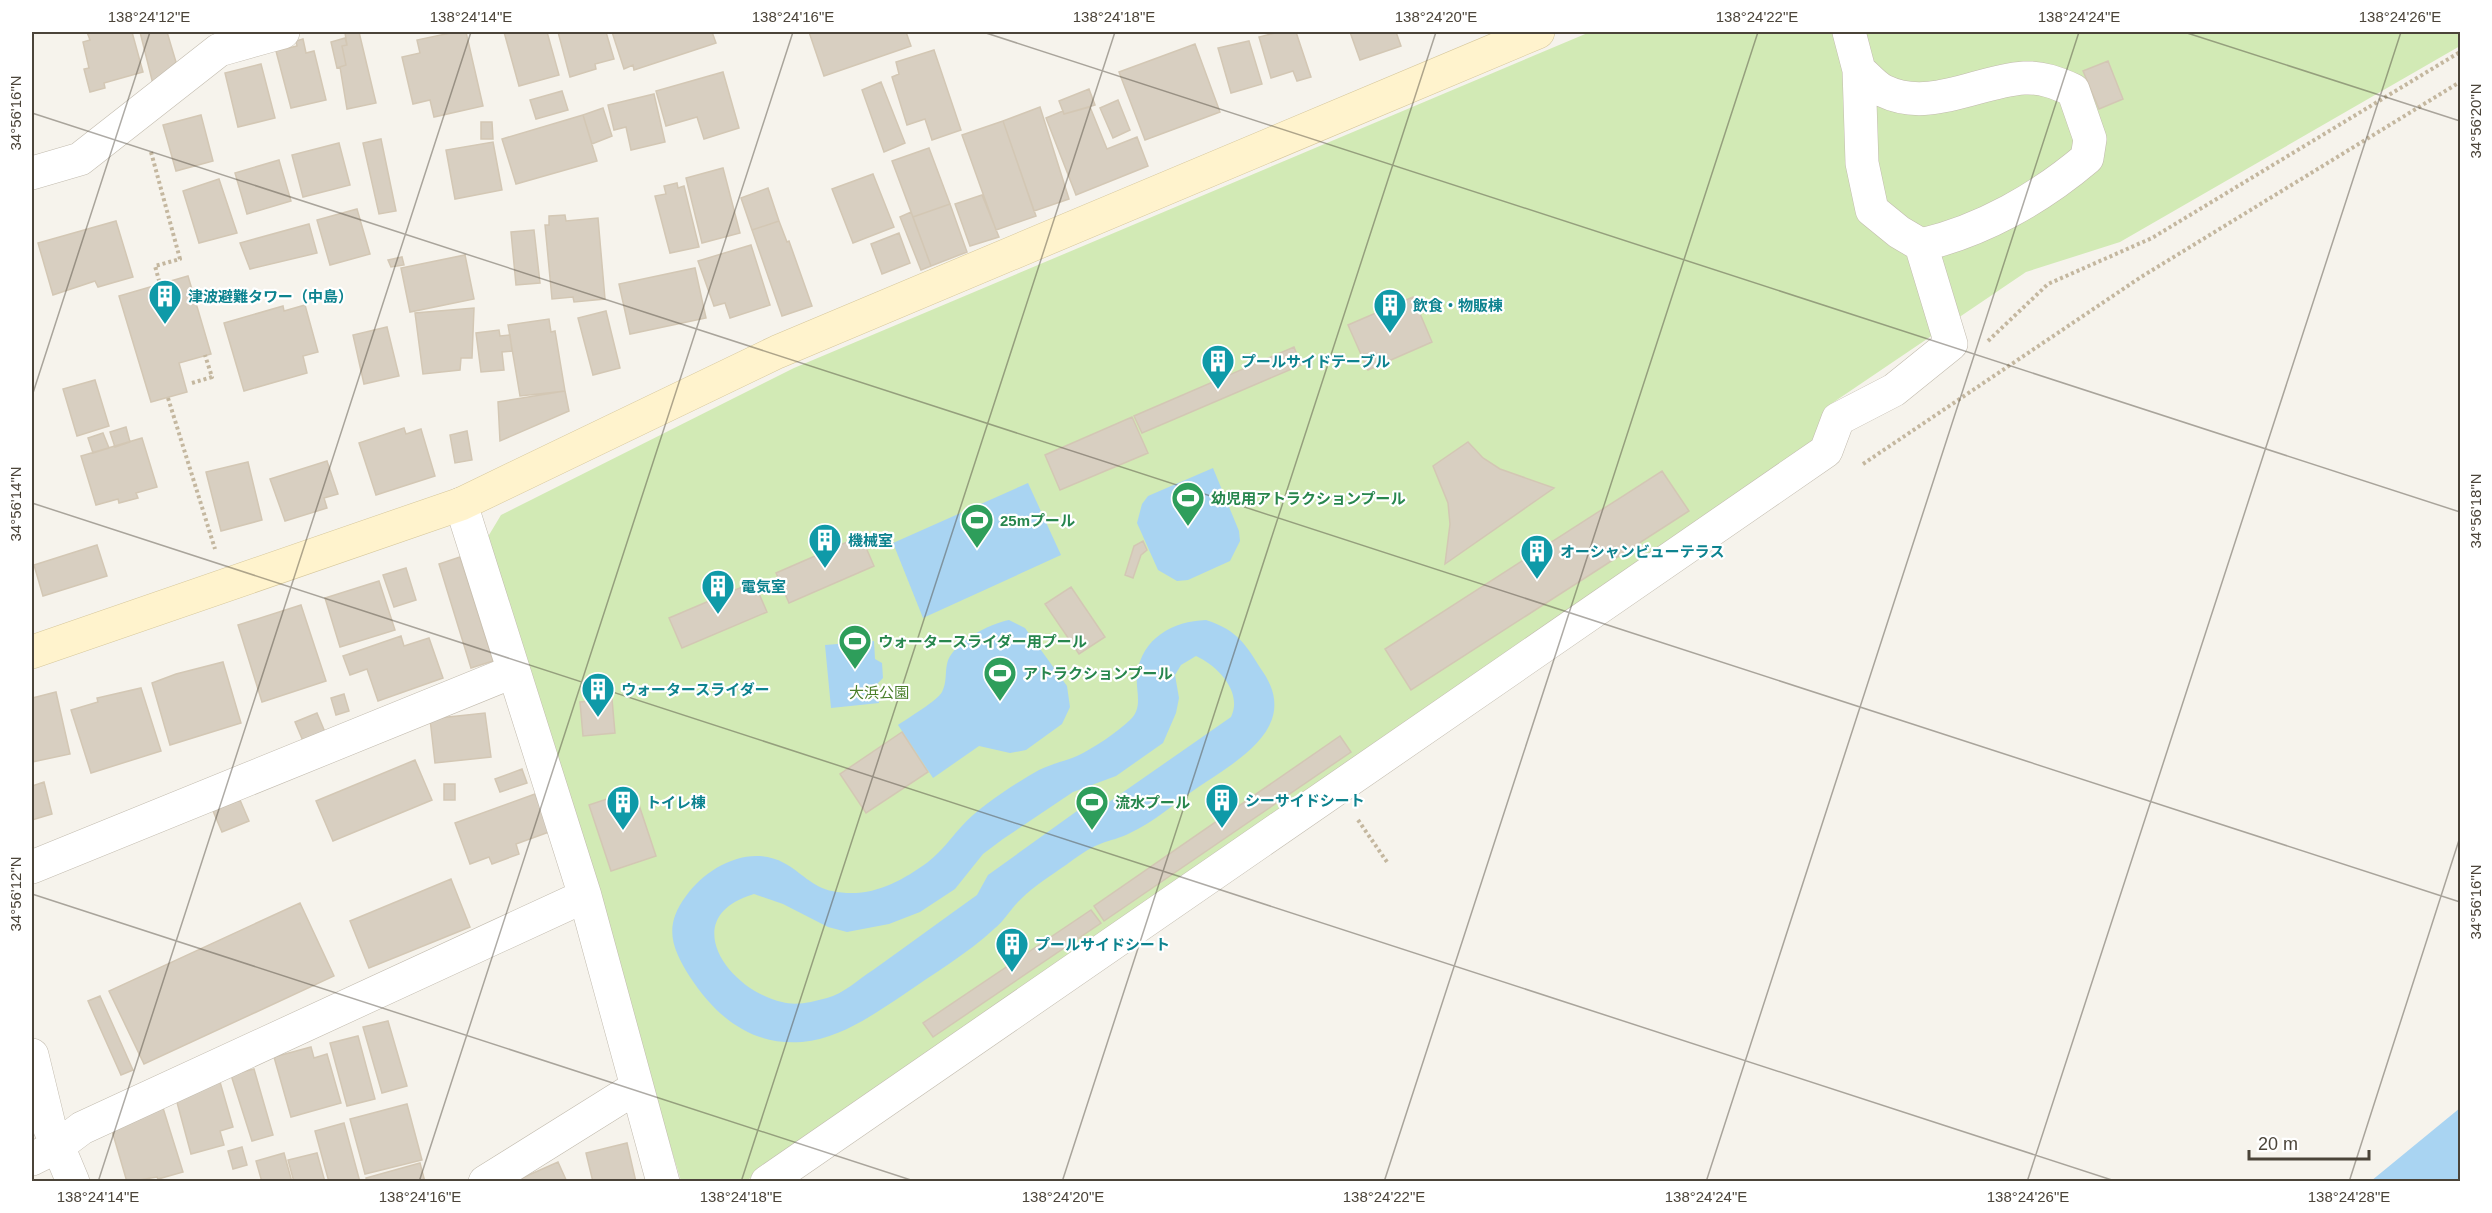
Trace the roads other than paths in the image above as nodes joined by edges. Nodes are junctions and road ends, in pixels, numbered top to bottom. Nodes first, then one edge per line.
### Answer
1 (282, 32) edge
2 (1538, 32) edge
3 (1849, 32) edge
4 (1859, 70) junction
5 (32, 172) edge
6 (1921, 245) junction
7 (461, 504) junction
8 (32, 652) edge
9 (512, 672) junction
10 (32, 867) edge
11 (585, 896) junction
12 (32, 1055) edge
13 (637, 1087) junction
14 (45, 1153) edge
15 (74, 1182) edge
16 (485, 1182) edge
17 (663, 1182) edge
18 (767, 1182) edge

1 - 5 street
2 - 7 street
3 - 4 street
4 - 6 street
4 - 6 street
6 - 18 street
7 - 8 street
7 - 9 street
9 - 10 street
9 - 11 street
11 - 13 street
11 - 14 street
12 - 14 street
13 - 16 street
13 - 17 street
14 - 15 street

